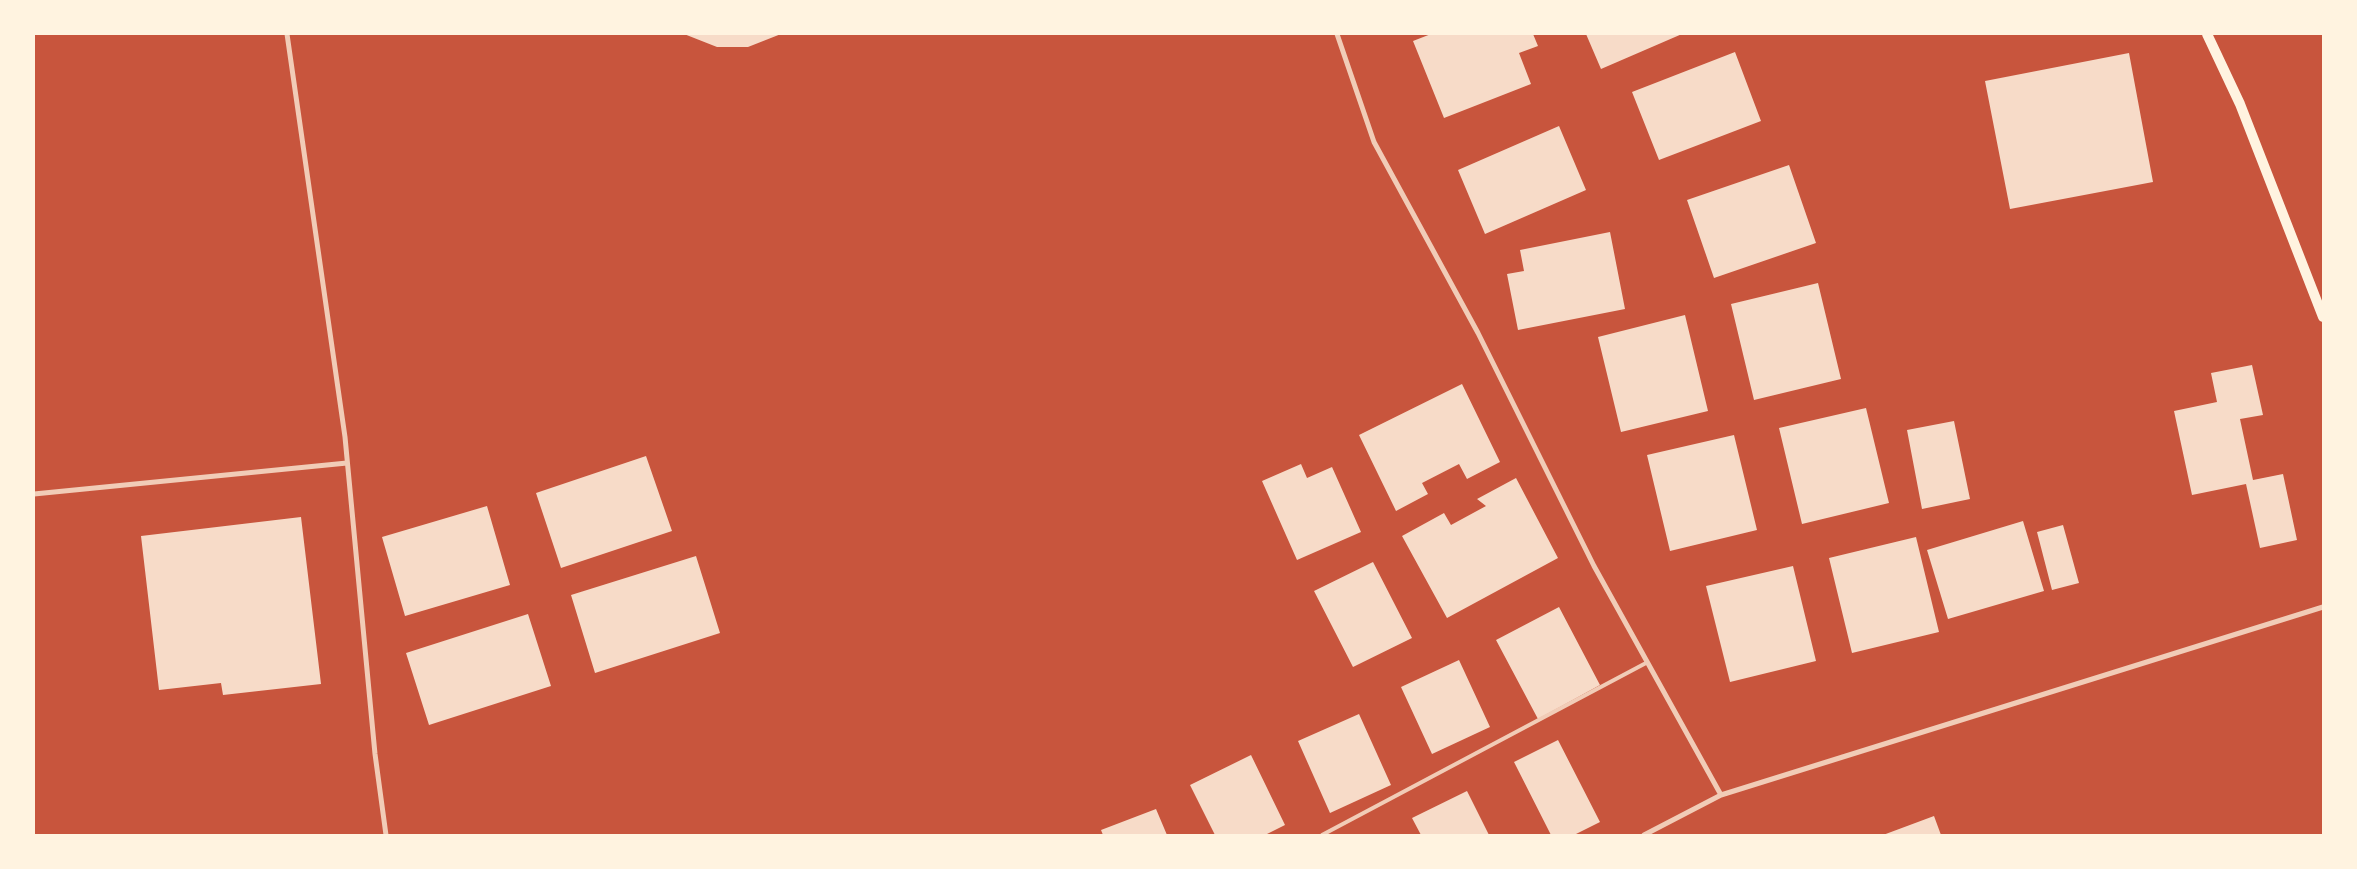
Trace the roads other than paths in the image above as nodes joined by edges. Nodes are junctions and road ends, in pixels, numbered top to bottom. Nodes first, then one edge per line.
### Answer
1 (287, 34) edge
2 (1337, 34) edge
3 (2207, 34) edge
4 (2323, 317) edge
5 (347, 463) junction
6 (34, 494) edge
7 (2323, 607) edge
8 (1646, 663) junction
9 (1721, 795) junction
10 (386, 835) edge
11 (1322, 835) edge
12 (1644, 835) edge

1 - 5 street
2 - 8 street
3 - 4 main road
5 - 6 street
5 - 10 street
7 - 9 street
8 - 9 street
8 - 11 lane
9 - 12 street

